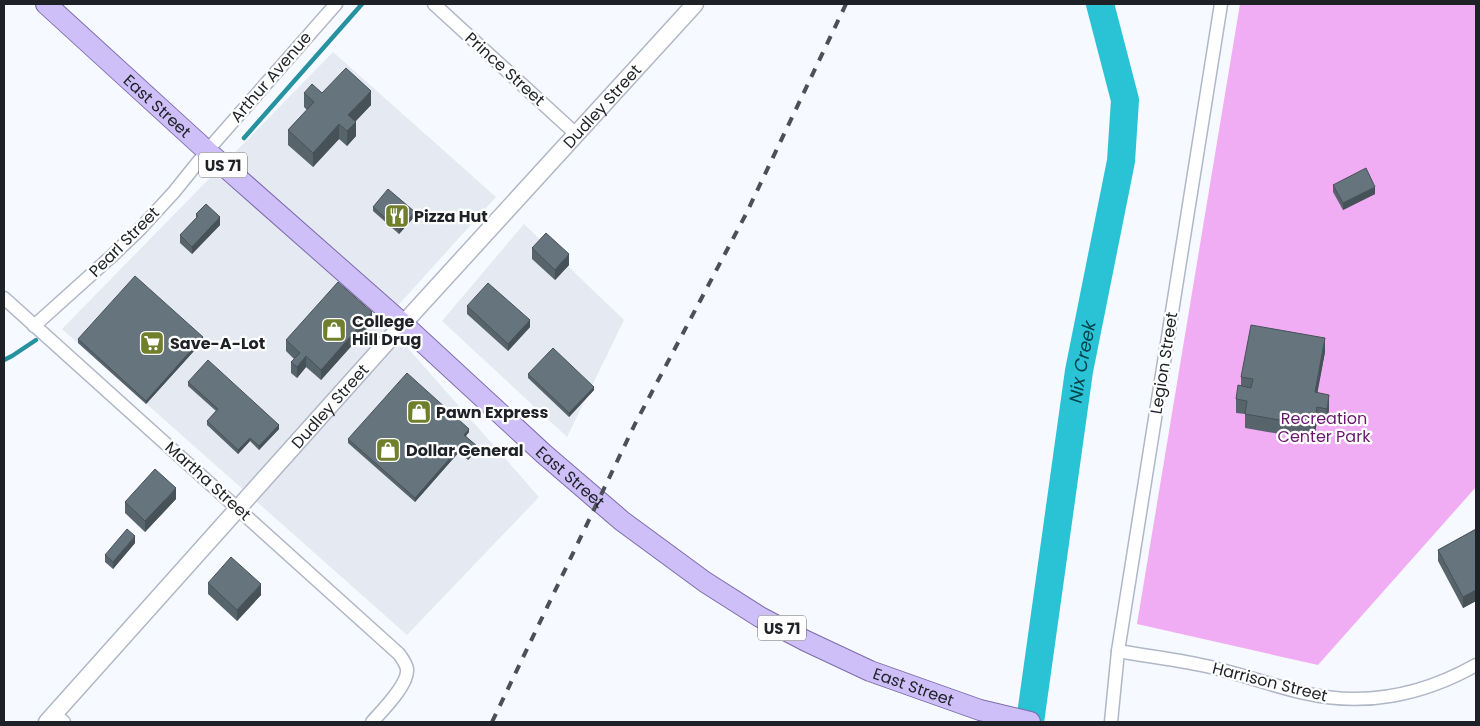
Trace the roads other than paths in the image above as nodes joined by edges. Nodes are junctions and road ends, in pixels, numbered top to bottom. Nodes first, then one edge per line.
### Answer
1 (46, 4) edge
2 (336, 4) edge
3 (434, 4) edge
4 (695, 4) edge
5 (1221, 4) edge
6 (576, 134) junction
7 (207, 151) junction
8 (4, 298) edge
9 (403, 324) junction
10 (34, 326) junction
11 (238, 508) junction
12 (1118, 651) junction
13 (1476, 665) edge
14 (55, 719) edge
15 (372, 722) edge
16 (1030, 722) edge
17 (1111, 722) edge

1 - 7 main road, East Street / US 71
2 - 7 street, Arthur Avenue
3 - 6 street, Prince Street
4 - 6 street, Dudley Street
5 - 12 street, Legion Street
6 - 9 street, Dudley Street
7 - 9 main road, East Street / US 71
7 - 10 street, Pearl Street
8 - 10 street, Martha Street
9 - 11 street, Dudley Street
9 - 16 main road, East Street / US 71
10 - 11 street, Martha Street
11 - 14 street, Dudley Street
11 - 15 street, Martha Street
12 - 13 street, Harrison Street
12 - 17 street, Legion Street

